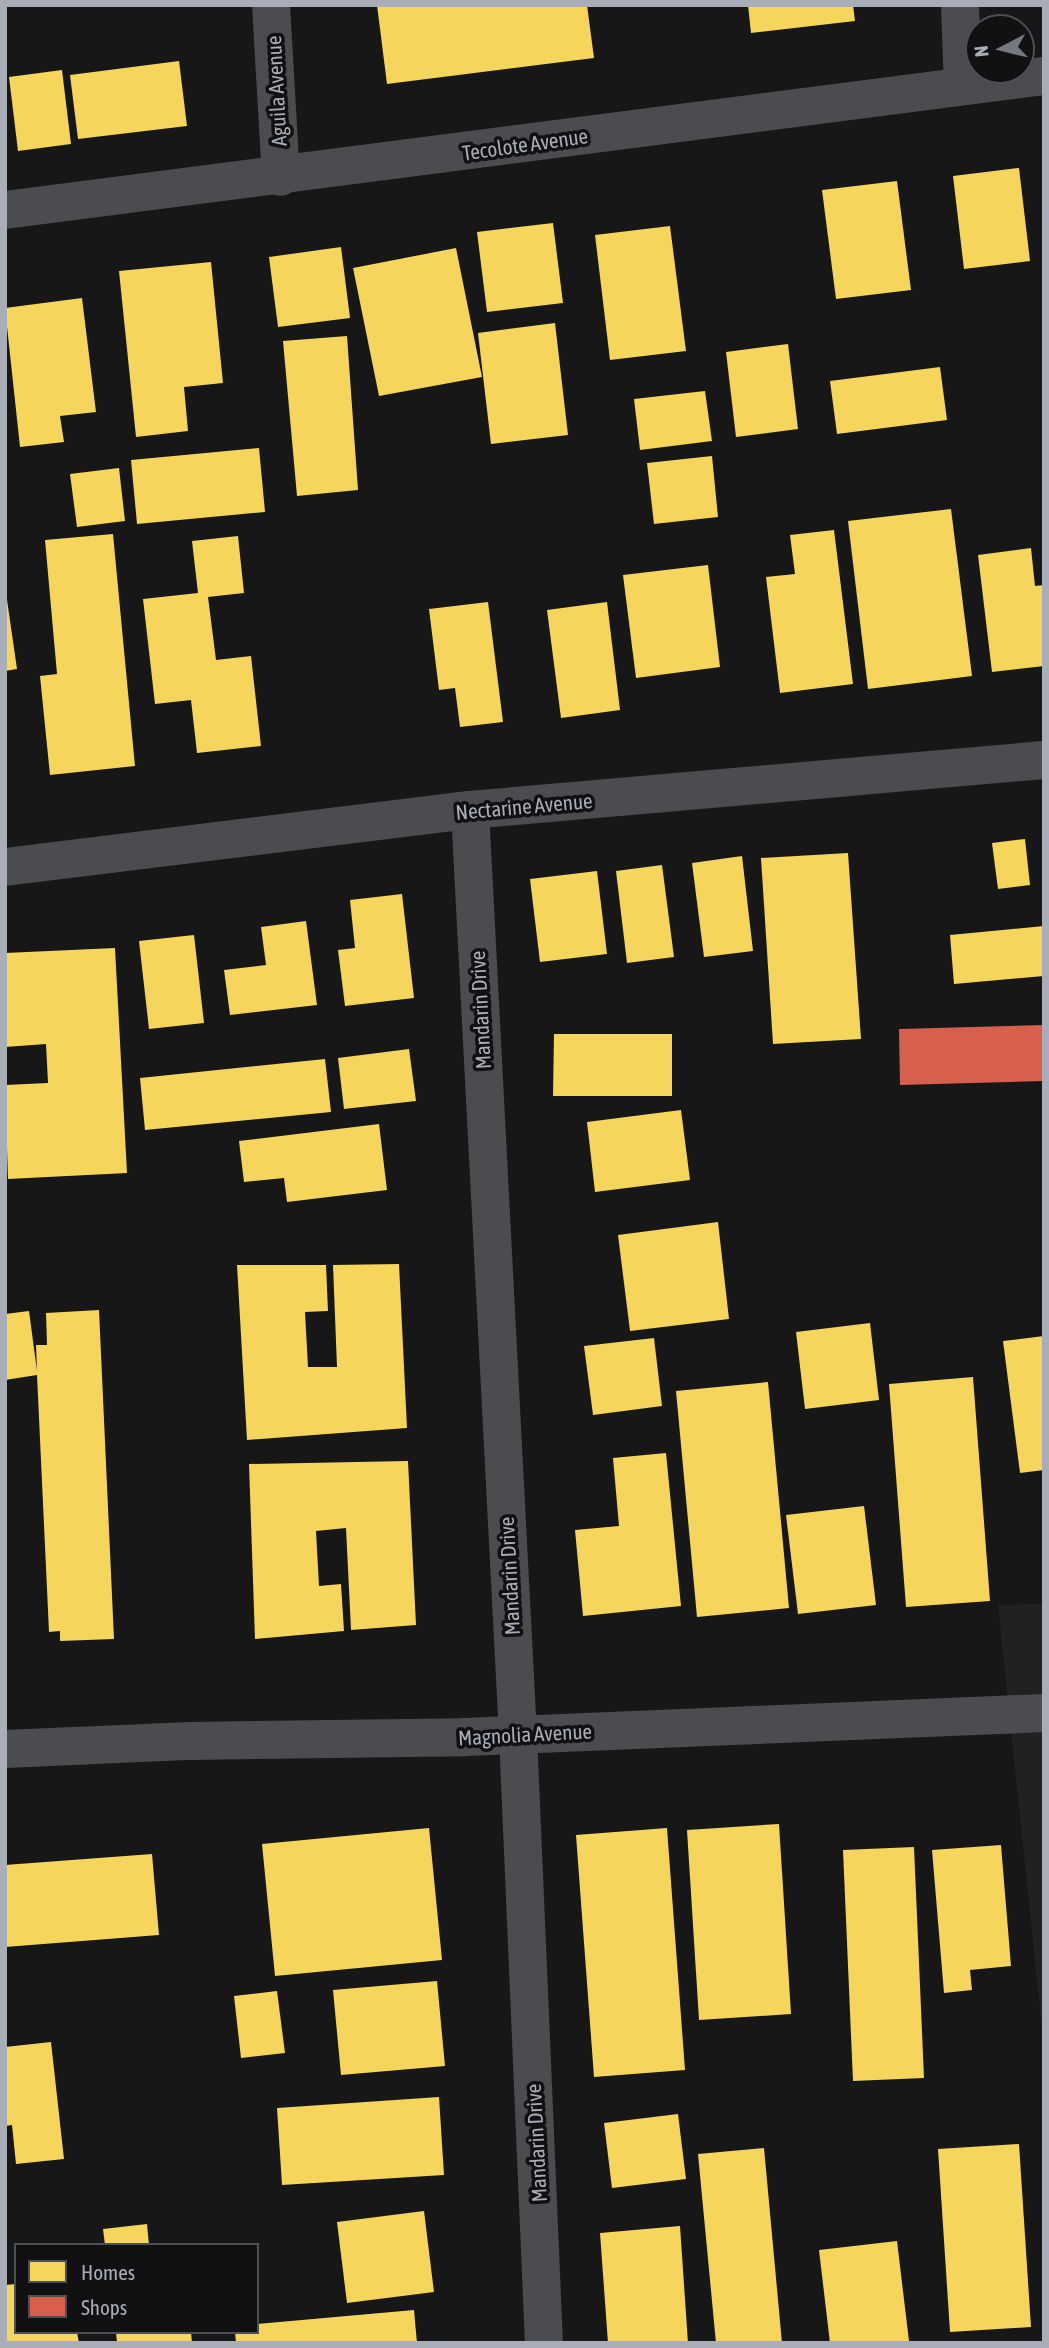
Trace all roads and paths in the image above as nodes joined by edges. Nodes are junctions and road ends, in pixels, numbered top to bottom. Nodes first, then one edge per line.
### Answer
1 (271, 5) edge
2 (960, 5) edge
3 (1044, 76) edge
4 (963, 85) junction
5 (281, 177) junction
6 (5, 210) edge
7 (1044, 760) edge
8 (470, 810) junction
9 (5, 867) edge
10 (1044, 1713) edge
11 (518, 1734) junction
12 (5, 1749) edge
13 (544, 2343) edge

1 - 5 street, Aguila Avenue
2 - 4 street
3 - 4 street, Tecolote Avenue
4 - 5 street, Tecolote Avenue
5 - 6 street, Tecolote Avenue
7 - 8 street, Nectarine Avenue
8 - 9 street, Nectarine Avenue
8 - 11 street, Mandarin Drive
10 - 11 street, Magnolia Avenue
11 - 12 street, Magnolia Avenue
11 - 13 street, Mandarin Drive

